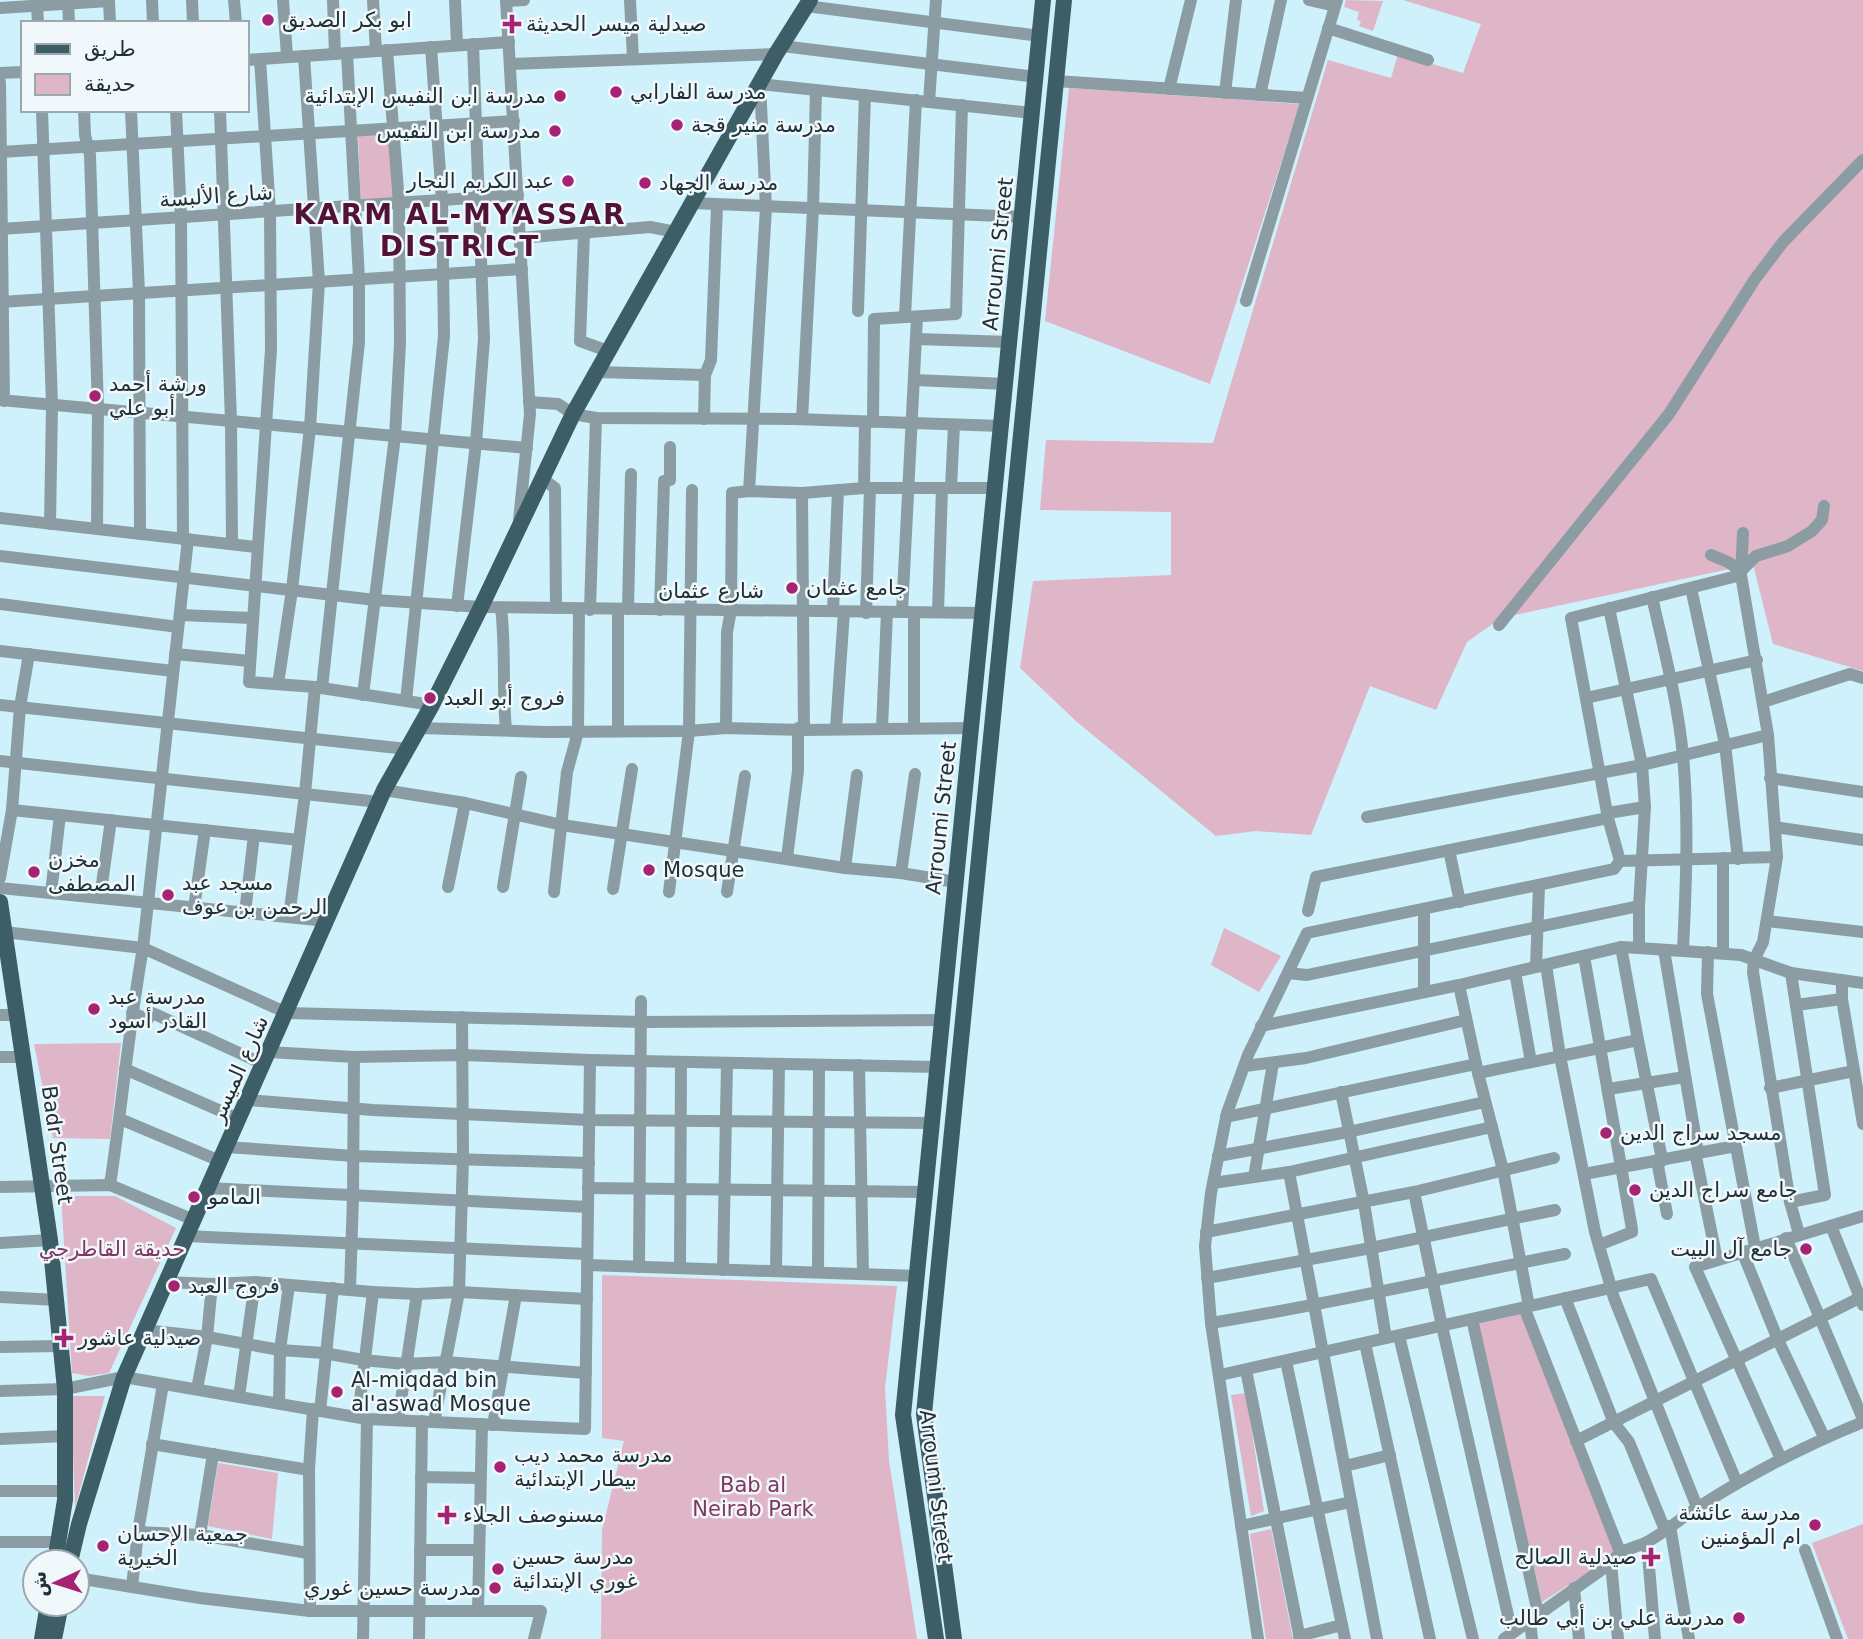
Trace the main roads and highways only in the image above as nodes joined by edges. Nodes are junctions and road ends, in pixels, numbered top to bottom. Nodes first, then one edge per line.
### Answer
1 (1044, 0) edge
2 (1064, 0) edge
3 (808, 3) edge
4 (0, 902) edge
5 (4, 953) edge
6 (8, 1015) edge
7 (57, 1548) edge
8 (73, 1548) edge
9 (46, 1618) edge
10 (58, 1618) edge
11 (42, 1639) edge
12 (54, 1639) edge
13 (936, 1639) edge
14 (954, 1639) edge

1 - 13 main road, Arroumi Street
2 - 14 main road, Arroumi Street
3 - 8 main road, شارع الميسر
4 - 5 main road, Badr Street
5 - 6 main road, Badr Street
6 - 7 main road, Badr Street
9 - 11 main road
10 - 12 main road

